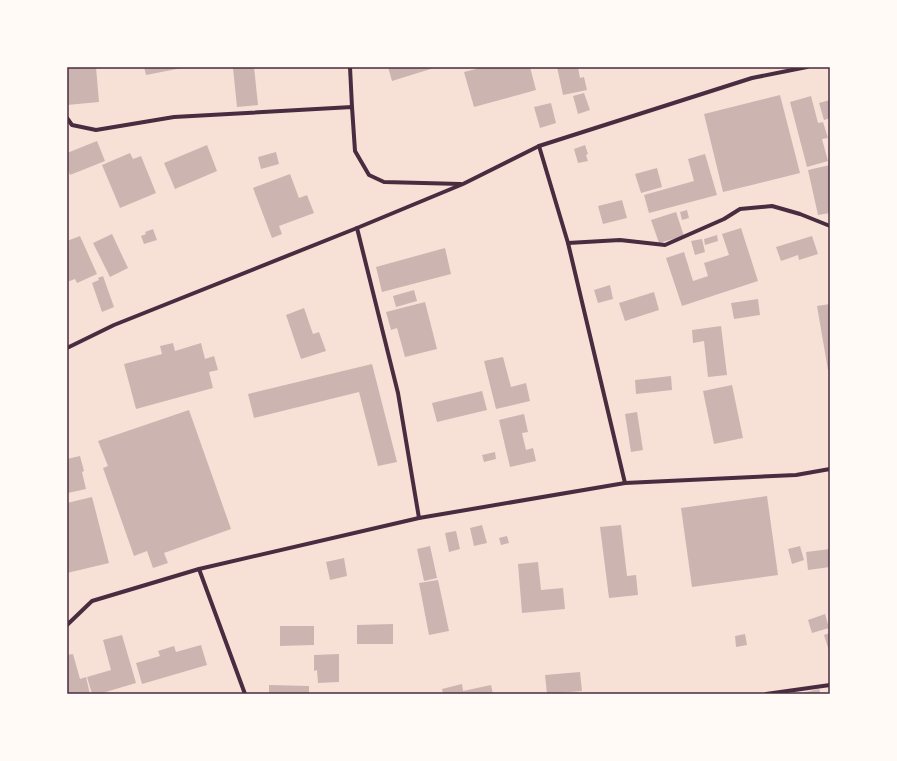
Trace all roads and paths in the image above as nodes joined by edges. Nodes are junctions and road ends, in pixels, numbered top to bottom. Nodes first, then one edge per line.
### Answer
1 (350, 67) edge
2 (807, 67) edge
3 (352, 107) junction
4 (67, 118) edge
5 (539, 146) junction
6 (463, 184) junction
7 (830, 226) edge
8 (357, 228) junction
9 (568, 243) junction
10 (67, 348) edge
11 (830, 469) edge
12 (624, 483) junction
13 (419, 518) junction
14 (199, 569) junction
15 (67, 625) edge
16 (830, 684) edge
17 (245, 694) edge
18 (766, 694) edge

1 - 3 street
2 - 5 street
3 - 4 street
3 - 6 street
5 - 6 street
5 - 9 street
6 - 8 street
7 - 9 street
8 - 10 street
8 - 13 street
9 - 12 street
11 - 12 street
12 - 13 street
13 - 14 street
14 - 15 street
14 - 17 street
16 - 18 street

